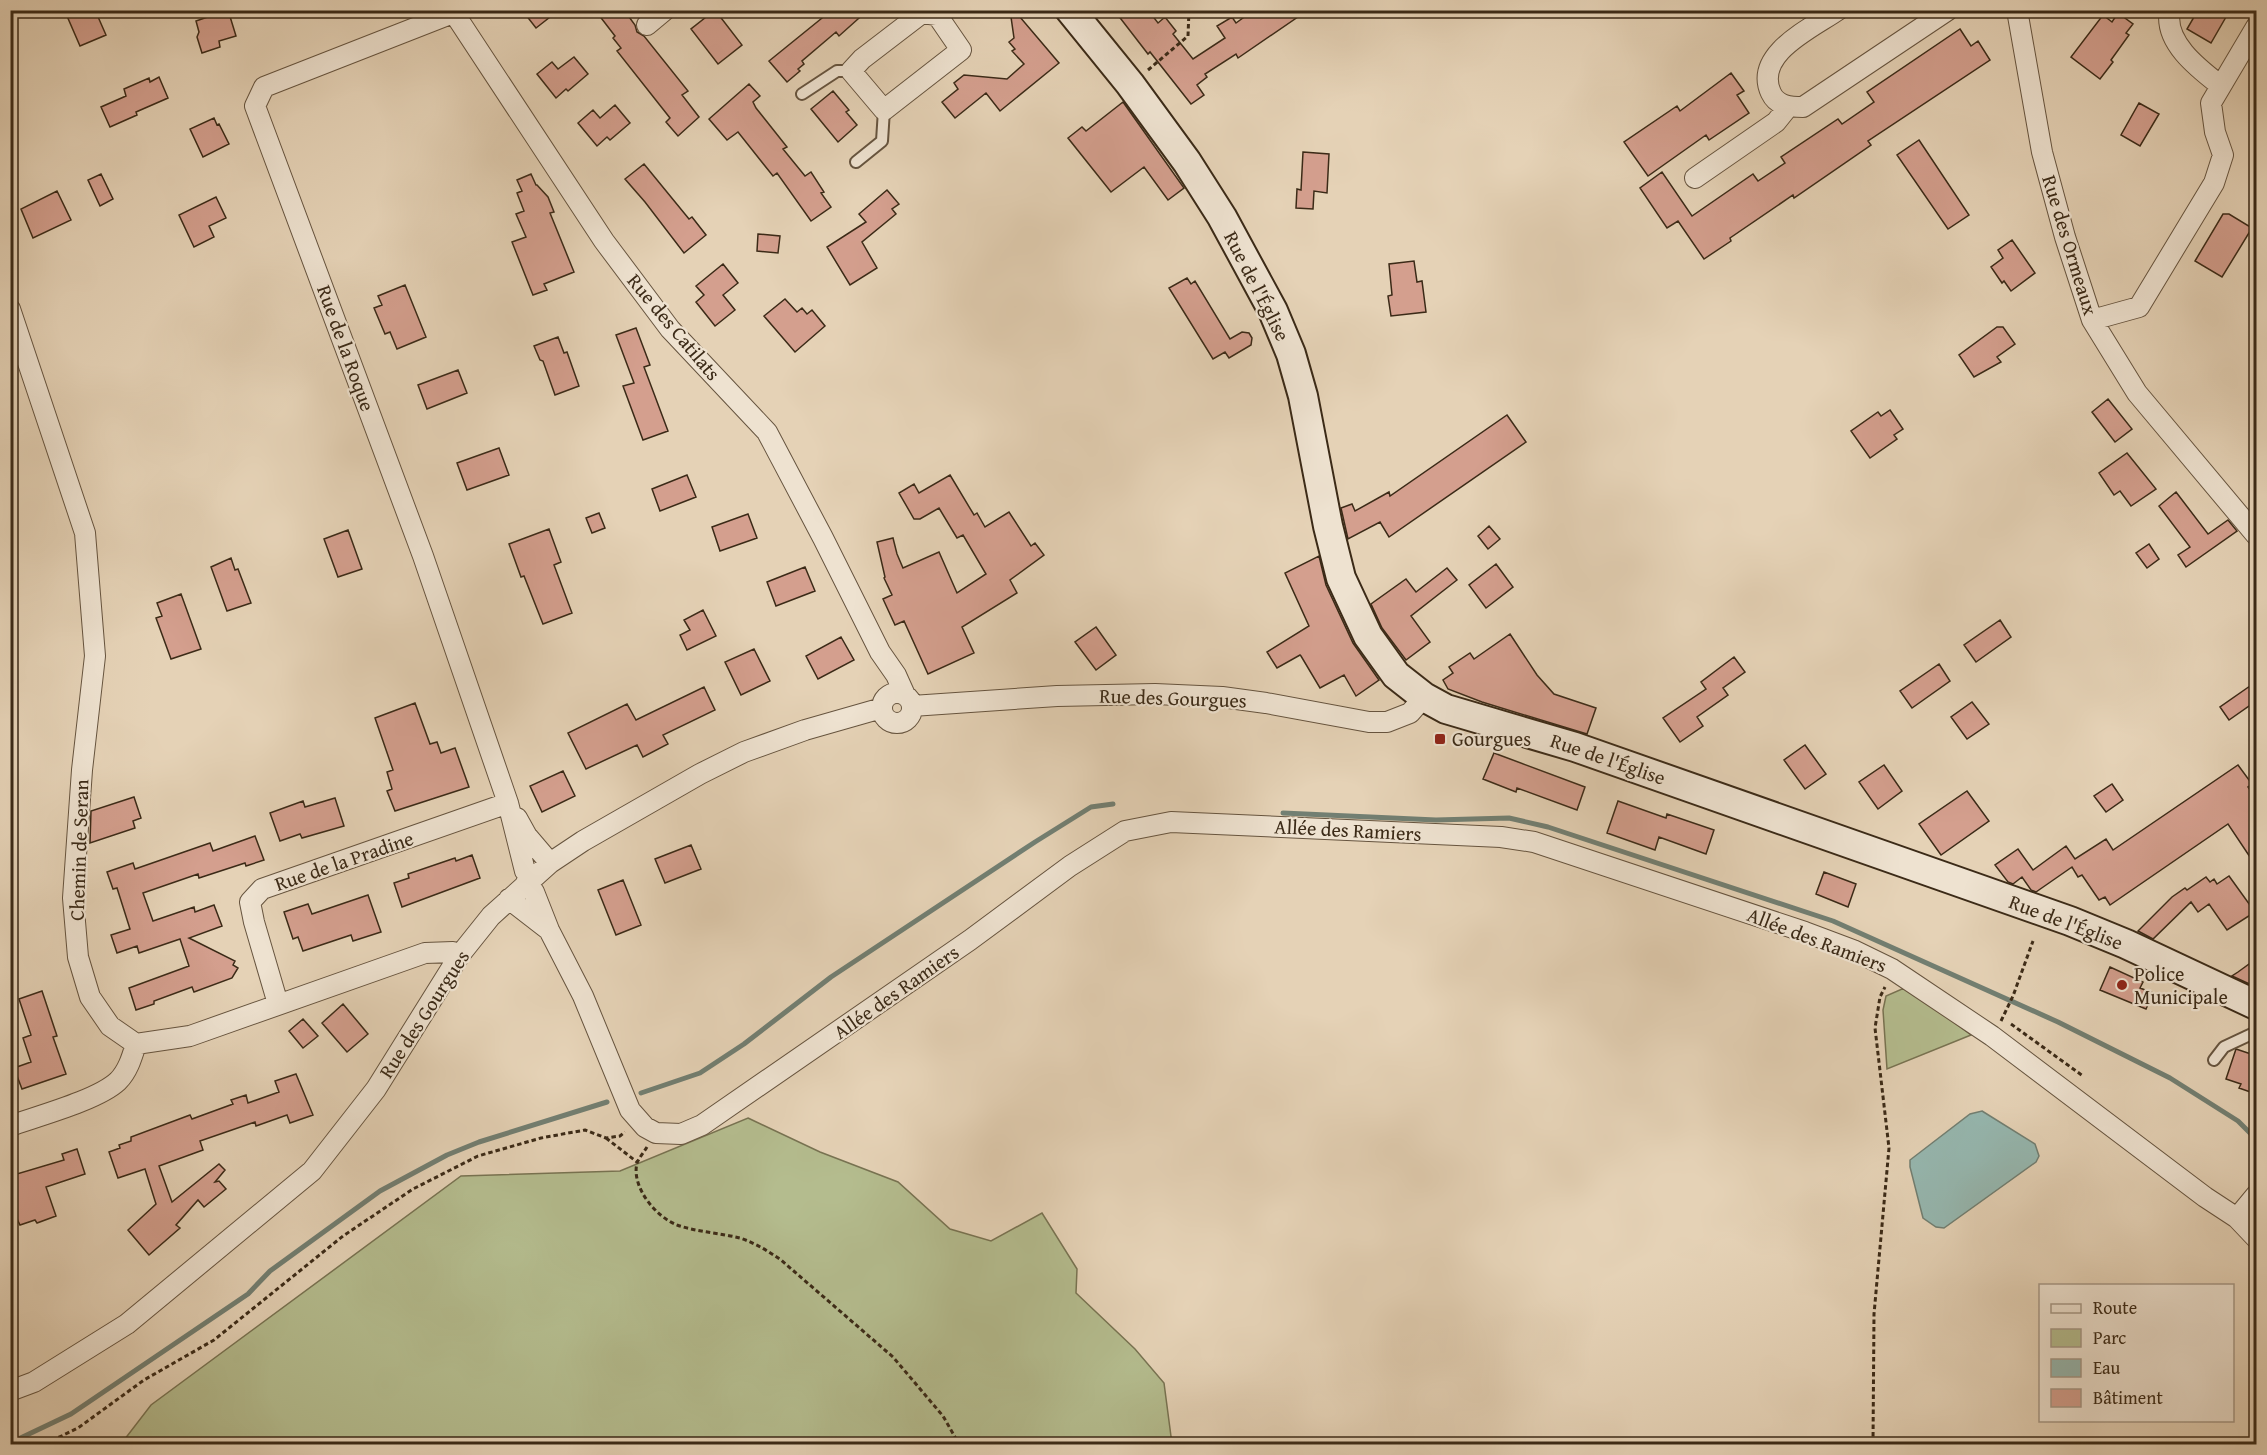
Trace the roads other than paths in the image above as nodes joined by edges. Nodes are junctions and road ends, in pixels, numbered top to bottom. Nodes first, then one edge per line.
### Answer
1 (665, 10) edge
2 (1070, 10) edge
3 (1838, 10) edge
4 (1948, 10) edge
5 (2017, 10) edge
6 (2169, 10) edge
7 (452, 11) edge
8 (940, 13) edge
9 (647, 25) dead end
10 (2256, 27) edge
11 (851, 71) junction
12 (2221, 86) junction
13 (801, 94) dead end
14 (1788, 107) junction
15 (884, 110) junction
16 (856, 162) dead end
17 (1695, 178) dead end
18 (10, 309) edge
19 (2097, 328) junction
20 (2256, 535) edge
21 (1424, 697) junction
22 (897, 701) junction
23 (508, 803) junction
24 (550, 863) junction
25 (529, 881) junction
26 (509, 899) junction
27 (549, 930) junction
28 (459, 956) junction
29 (278, 1004) junction
30 (2256, 1005) edge
31 (2256, 1032) edge
32 (136, 1044) junction
33 (2214, 1060) dead end
34 (10, 1126) edge
35 (2256, 1195) edge
36 (2237, 1218) junction
37 (2256, 1238) edge
38 (10, 1390) edge

1 - 9 street
2 - 21 main road, Rue de l'Église
3 - 14 street
4 - 14 street
5 - 19 street, Rue des Ormeaux
6 - 12 street
7 - 22 street, Rue des Catilats
7 - 23 street, Rue de la Roque
8 - 11 street
8 - 15 street
10 - 12 street
11 - 13 lane
11 - 15 street
12 - 19 street
14 - 17 street
15 - 16 lane
18 - 32 street, Chemin de Seran
19 - 20 street, Rue des Ormeaux
21 - 22 street, Rue des Gourgues
21 - 30 main road, Rue de l'Église
22 - 24 street, Rue des Gourgues
23 - 24 street, Rue de la Roque
23 - 25 street, Rue de la Roque
23 - 29 street, Rue de la Pradine
24 - 25 street, Rue des Gourgues
25 - 26 street, Rue des Gourgues
25 - 27 street
26 - 27 street
26 - 28 street, Rue des Gourgues
27 - 36 street, Allée des Ramiers
28 - 29 street
28 - 38 street, Rue des Gourgues
29 - 32 street
31 - 33 lane
32 - 34 street
35 - 36 street
36 - 37 street, Allée des Ramiers

